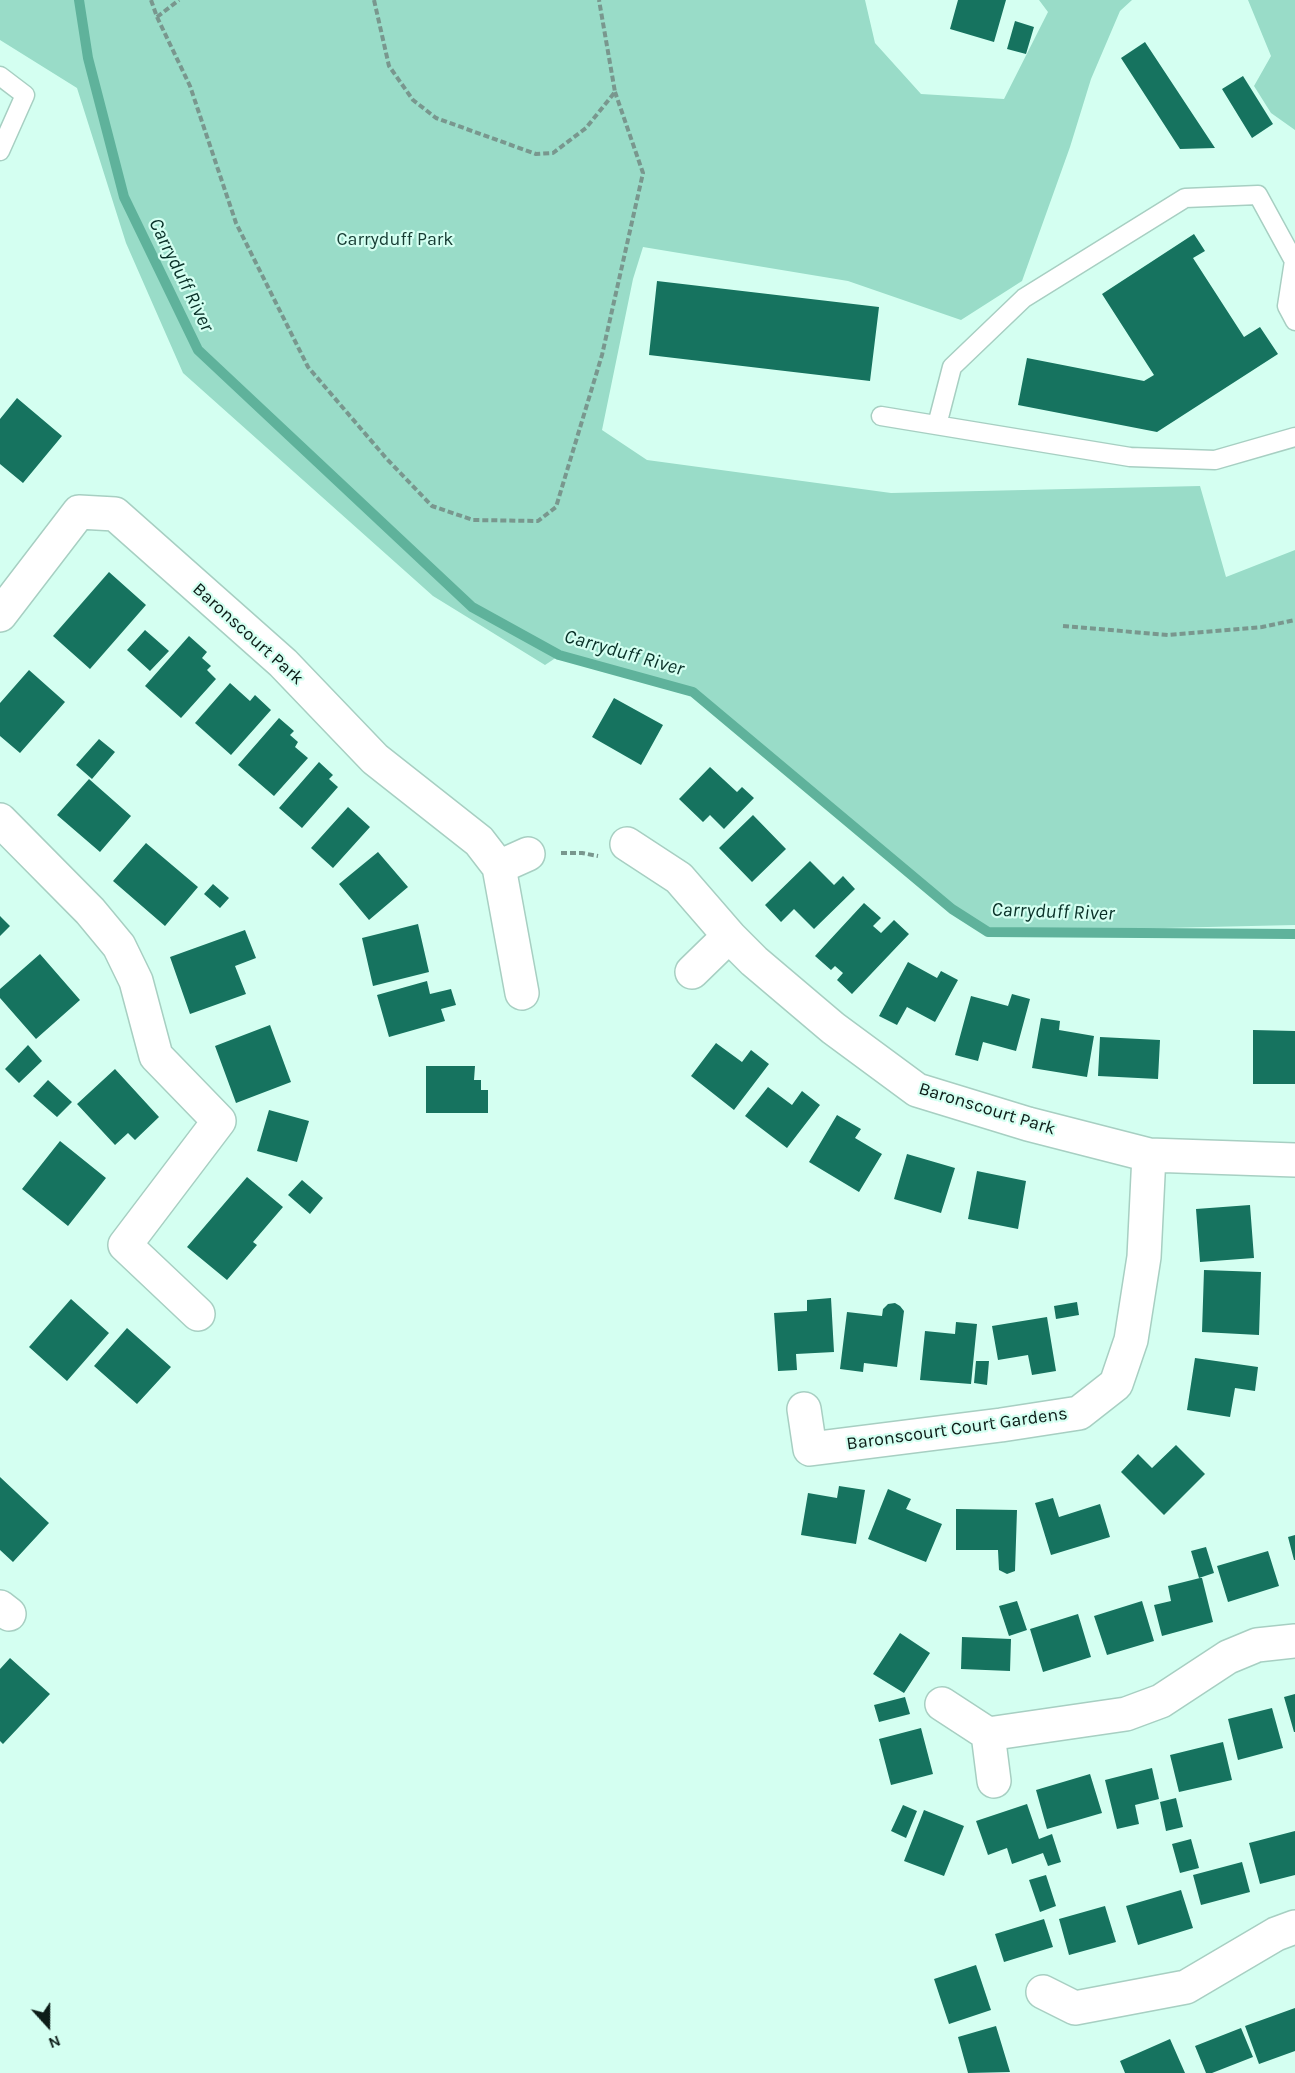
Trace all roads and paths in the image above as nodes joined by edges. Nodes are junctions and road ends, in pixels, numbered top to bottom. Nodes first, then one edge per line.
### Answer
1 (151, 0) edge
2 (179, 0) edge
3 (374, 0) edge
4 (599, 0) edge
5 (157, 17) junction
6 (0, 76) edge
7 (615, 92) junction
8 (0, 151) edge
9 (1295, 321) edge
10 (881, 416) dead end
11 (937, 425) junction
12 (1295, 437) edge
13 (0, 615) edge
14 (1295, 620) edge
15 (1063, 626) dead end
16 (0, 820) edge
17 (627, 844) joint
18 (514, 861) junction
19 (729, 936) junction
20 (692, 972) dead end
21 (522, 993) dead end
22 (1149, 1155) junction
23 (1295, 1160) edge
24 (198, 1314) dead end
25 (804, 1409) dead end
26 (1295, 1641) edge
27 (942, 1704) dead end
28 (988, 1734) junction
29 (994, 1781) dead end
30 (1295, 1927) edge
31 (1043, 1992) dead end

1 - 5 path
2 - 5 path
3 - 7 path
4 - 7 path
5 - 7 path
6 - 8 lane
9 - 11 lane
10 - 11 lane
11 - 12 lane
13 - 18 street, Baronscourt Park
14 - 15 path
16 - 24 street
17 - 18 path
17 - 19 street, Baronscourt Park
18 - 21 street, Baronscourt Park
19 - 20 street
19 - 22 street, Baronscourt Park
22 - 23 street, Baronscourt Park
22 - 25 street, Baronscourt Court Gardens
26 - 28 street
27 - 28 street
28 - 29 street
30 - 31 street

